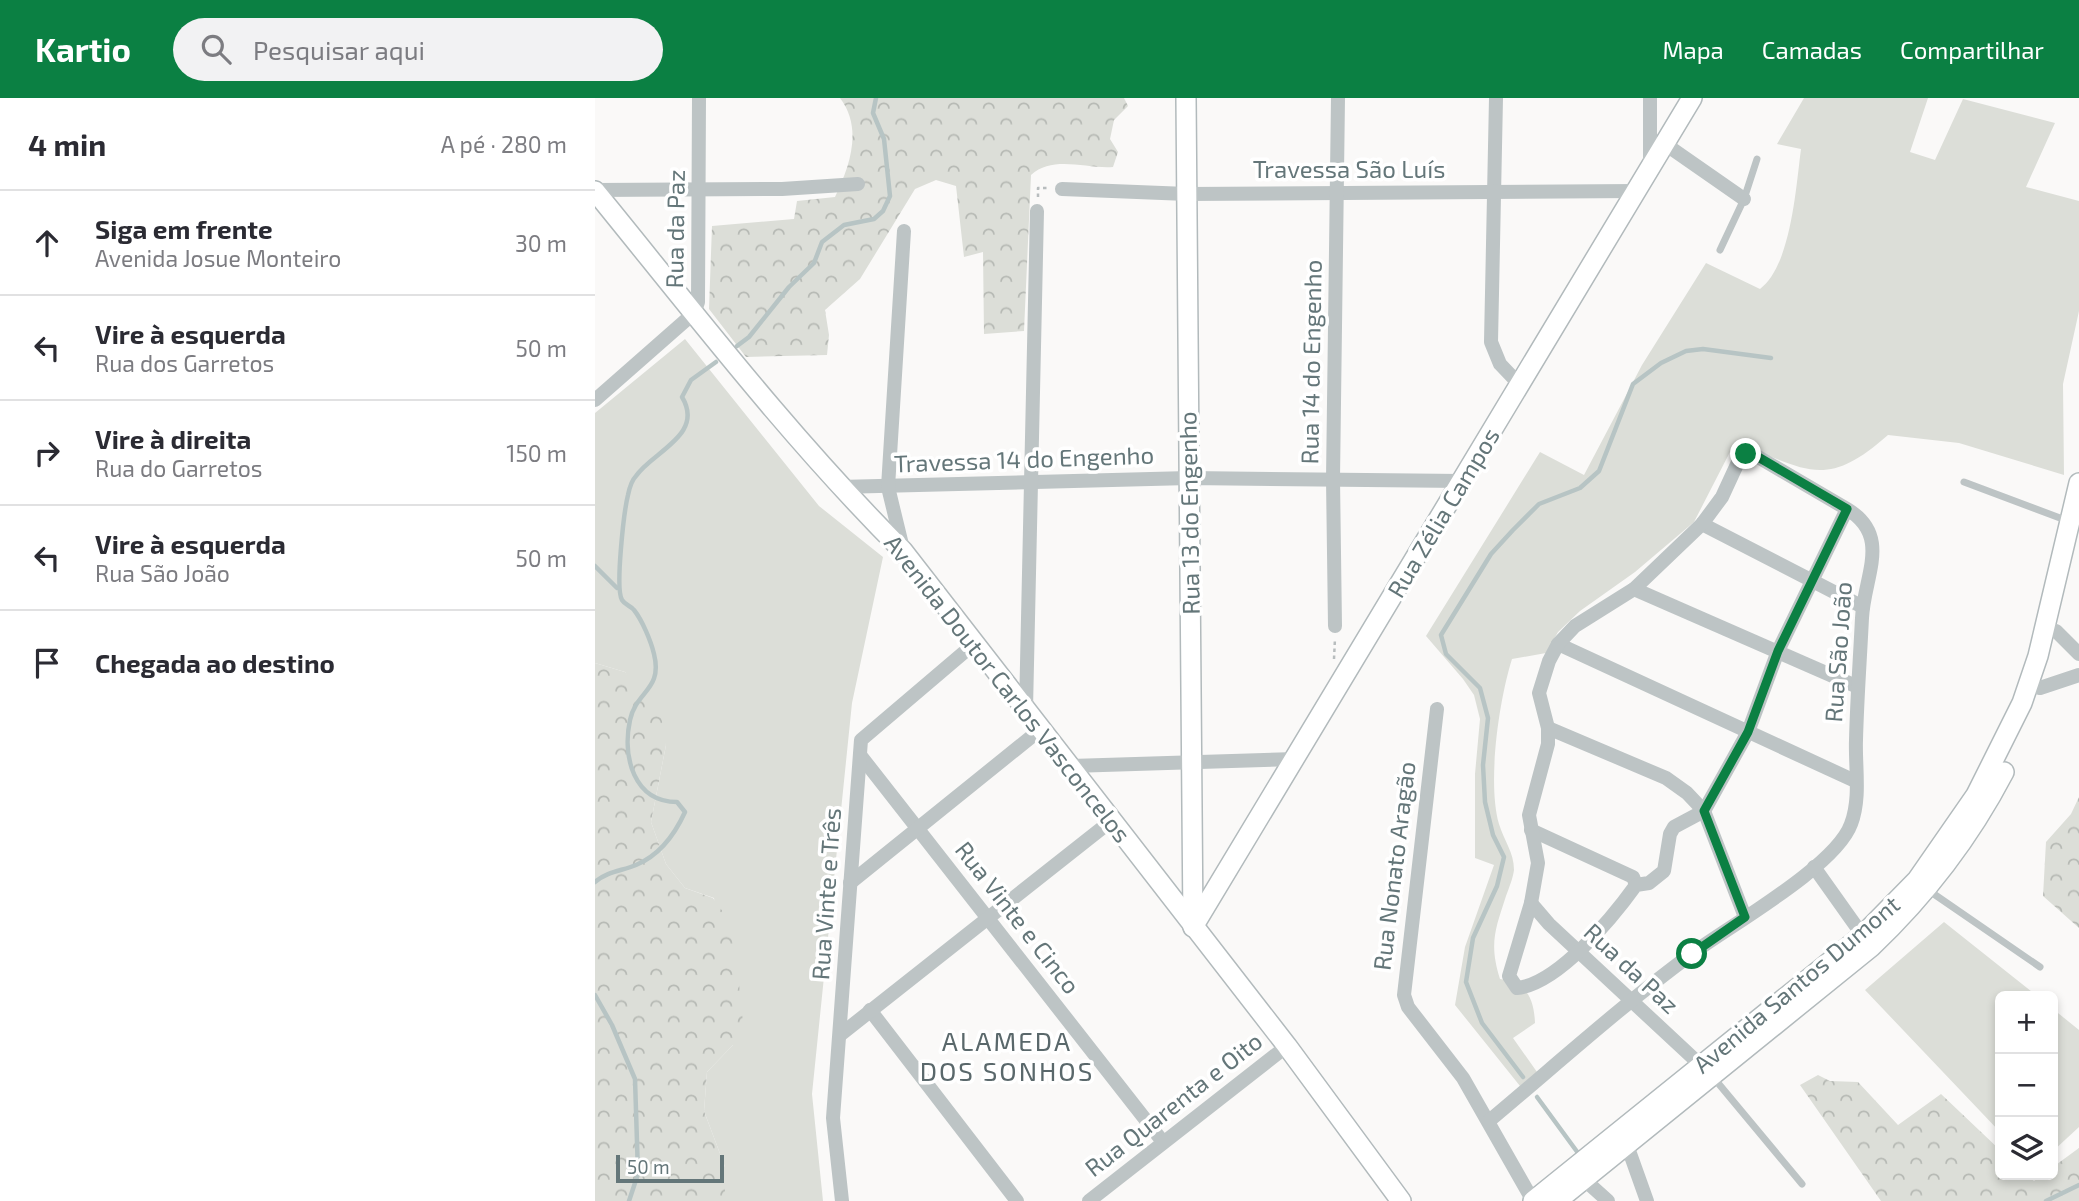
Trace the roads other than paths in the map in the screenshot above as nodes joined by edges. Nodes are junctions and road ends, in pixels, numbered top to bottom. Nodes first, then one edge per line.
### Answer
1 (699, 98) edge
2 (1186, 98) edge
3 (1338, 98) edge
4 (1496, 98) edge
5 (1650, 98) edge
6 (1692, 98) edge
7 (1665, 144) junction
8 (1757, 159) dead end
9 (1650, 168) junction
10 (858, 184) dead end
11 (701, 188) junction
12 (1062, 188) road end
13 (595, 190) edge
14 (1636, 191) junction
15 (1337, 193) junction
16 (1496, 193) junction
17 (1187, 194) junction
18 (1744, 198) junction
19 (1037, 211) road end
20 (904, 231) dead end
21 (1720, 250) dead end
22 (694, 313) junction
23 (1520, 385) junction
24 (595, 400) edge
25 (1189, 478) junction
26 (1333, 479) junction
27 (1462, 481) junction
28 (1029, 482) junction
29 (1964, 482) dead end
30 (2079, 483) edge
31 (839, 487) junction
32 (888, 487) junction
33 (1847, 509) junction
34 (1702, 524) junction
35 (2076, 525) edge
36 (903, 551) junction
37 (1812, 581) junction
38 (1635, 589) junction
39 (1863, 607) junction
40 (1335, 626) dead end
41 (2050, 630) junction
42 (975, 643) junction
43 (1558, 645) junction
44 (1778, 651) junction
45 (2079, 654) edge
46 (2079, 675) edge
47 (2034, 686) junction
48 (1858, 687) junction
49 (1026, 709) junction
50 (1437, 709) dead end
51 (1548, 728) junction
52 (1041, 729) junction
53 (1748, 732) junction
54 (860, 755) junction
55 (1296, 759) junction
56 (1192, 762) junction
57 (1071, 766) junction
58 (1856, 781) junction
59 (1704, 811) junction
60 (1111, 821) junction
61 (916, 827) junction
62 (1531, 830) junction
63 (1814, 867) junction
64 (851, 883) junction
65 (1636, 885) junction
66 (1928, 890) junction
67 (1531, 903) junction
68 (988, 917) junction
69 (1745, 917) junction
70 (1193, 927) junction
71 (1867, 941) junction
72 (1578, 951) junction
73 (2040, 967) dead end
74 (1633, 1002) junction
75 (870, 1010) junction
76 (840, 1035) junction
77 (1287, 1046) junction
78 (1707, 1071) junction
79 (1489, 1121) junction
80 (1623, 1138) junction
81 (1163, 1142) junction
82 (1578, 1175) junction
83 (1802, 1184) dead end
84 (842, 1201) edge
85 (1017, 1201) edge
86 (1089, 1201) edge
87 (1401, 1201) edge
88 (1533, 1201) edge
89 (1557, 1201) edge
90 (1608, 1201) edge
91 (1647, 1201) edge

1 - 11 street, Rua da Paz
2 - 17 main road, Rua 13 do Engenho
3 - 15 street, Rua 14 do Engenho
4 - 16 street
5 - 9 street
6 - 7 main road, Rua Zélia Campos
7 - 9 main road, Rua Zélia Campos
7 - 18 street
8 - 18 lane
9 - 14 main road, Rua Zélia Campos
10 - 11 street
11 - 13 street
11 - 22 street, Rua da Paz
12 - 17 street, Travessa São Luís
13 - 22 main road, Avenida Doutor Carlos Vasconcelos
14 - 16 street, Travessa São Luís
14 - 23 main road, Rua Zélia Campos
15 - 16 street, Travessa São Luís
15 - 17 street, Travessa São Luís
15 - 26 street, Rua 14 do Engenho
16 - 23 street
17 - 25 main road, Rua 13 do Engenho
18 - 21 lane
19 - 28 street
20 - 32 street
22 - 24 street, Rua da Paz
22 - 31 main road, Avenida Doutor Carlos Vasconcelos
23 - 27 main road, Rua Zélia Campos
25 - 26 street, Travessa 14 do Engenho
25 - 28 street, Travessa 14 do Engenho
25 - 56 main road, Rua 13 do Engenho
26 - 27 street, Travessa 14 do Engenho
26 - 40 street, Rua 14 do Engenho
27 - 55 main road, Rua Zélia Campos
28 - 32 street, Travessa 14 do Engenho
28 - 49 street
29 - 35 lane
30 - 35 main road, Avenida Santos Dumont
31 - 32 street, Travessa 14 do Engenho
31 - 36 main road, Avenida Doutor Carlos Vasconcelos
32 - 36 street
33 - 34 street, Rua São João
33 - 37 street
33 - 39 street, Rua São João
34 - 37 street
34 - 38 street, Rua São João
35 - 41 main road, Avenida Santos Dumont
36 - 42 main road, Avenida Doutor Carlos Vasconcelos
37 - 39 street
37 - 44 street
38 - 43 street, Rua São João
38 - 44 street
39 - 48 street, Rua São João
41 - 45 street
41 - 47 main road, Avenida Santos Dumont
42 - 49 main road, Avenida Doutor Carlos Vasconcelos
42 - 54 street, Rua Vinte e Três
43 - 51 street, Rua São João
43 - 53 street
44 - 48 street
44 - 53 street
46 - 47 street
47 - 66 main road, Avenida Santos Dumont
47 - 71 main road, Avenida Santos Dumont
48 - 58 street, Rua São João
49 - 52 main road, Avenida Doutor Carlos Vasconcelos
50 - 79 street, Rua Nonato Aragão
51 - 59 street
51 - 62 street, Rua São João
52 - 57 main road, Avenida Doutor Carlos Vasconcelos
52 - 61 street
53 - 58 street
53 - 59 street
54 - 61 street, Rua Vinte e Cinco
54 - 64 street, Rua Vinte e Três
55 - 56 street
55 - 70 main road, Rua Zélia Campos
56 - 57 street
56 - 70 main road, Rua 13 do Engenho
57 - 60 main road, Avenida Doutor Carlos Vasconcelos
58 - 63 street, Rua São João
59 - 65 street
59 - 69 street
60 - 68 street
60 - 70 main road, Avenida Doutor Carlos Vasconcelos
61 - 64 street
61 - 68 street, Rua Vinte e Cinco
62 - 65 street
62 - 67 street, Rua São João
63 - 69 street, Rua São João
63 - 71 street
64 - 76 street, Rua Vinte e Três
65 - 72 street
66 - 71 main road, Avenida Santos Dumont
66 - 73 lane
67 - 72 street, Rua da Paz
67 - 72 street, Rua São João
68 - 75 street
68 - 81 street, Rua Vinte e Cinco
69 - 74 street, Rua São João
70 - 77 main road, Avenida Doutor Carlos Vasconcelos
71 - 78 main road, Avenida Santos Dumont
72 - 74 street, Rua da Paz
74 - 78 street, Rua da Paz
74 - 79 street, Rua São João
75 - 76 street
75 - 85 street
76 - 84 street, Rua Vinte e Três
77 - 81 street, Rua Quarenta e Oito
77 - 87 main road, Avenida Doutor Carlos Vasconcelos
78 - 80 main road, Avenida Santos Dumont
78 - 83 lane
79 - 88 street, Rua Nonato Aragão
80 - 82 main road, Avenida Santos Dumont
80 - 91 street
81 - 86 street, Rua Quarenta e Oito
82 - 88 main road, Avenida Santos Dumont
82 - 89 main road, Avenida Santos Dumont
82 - 90 street

